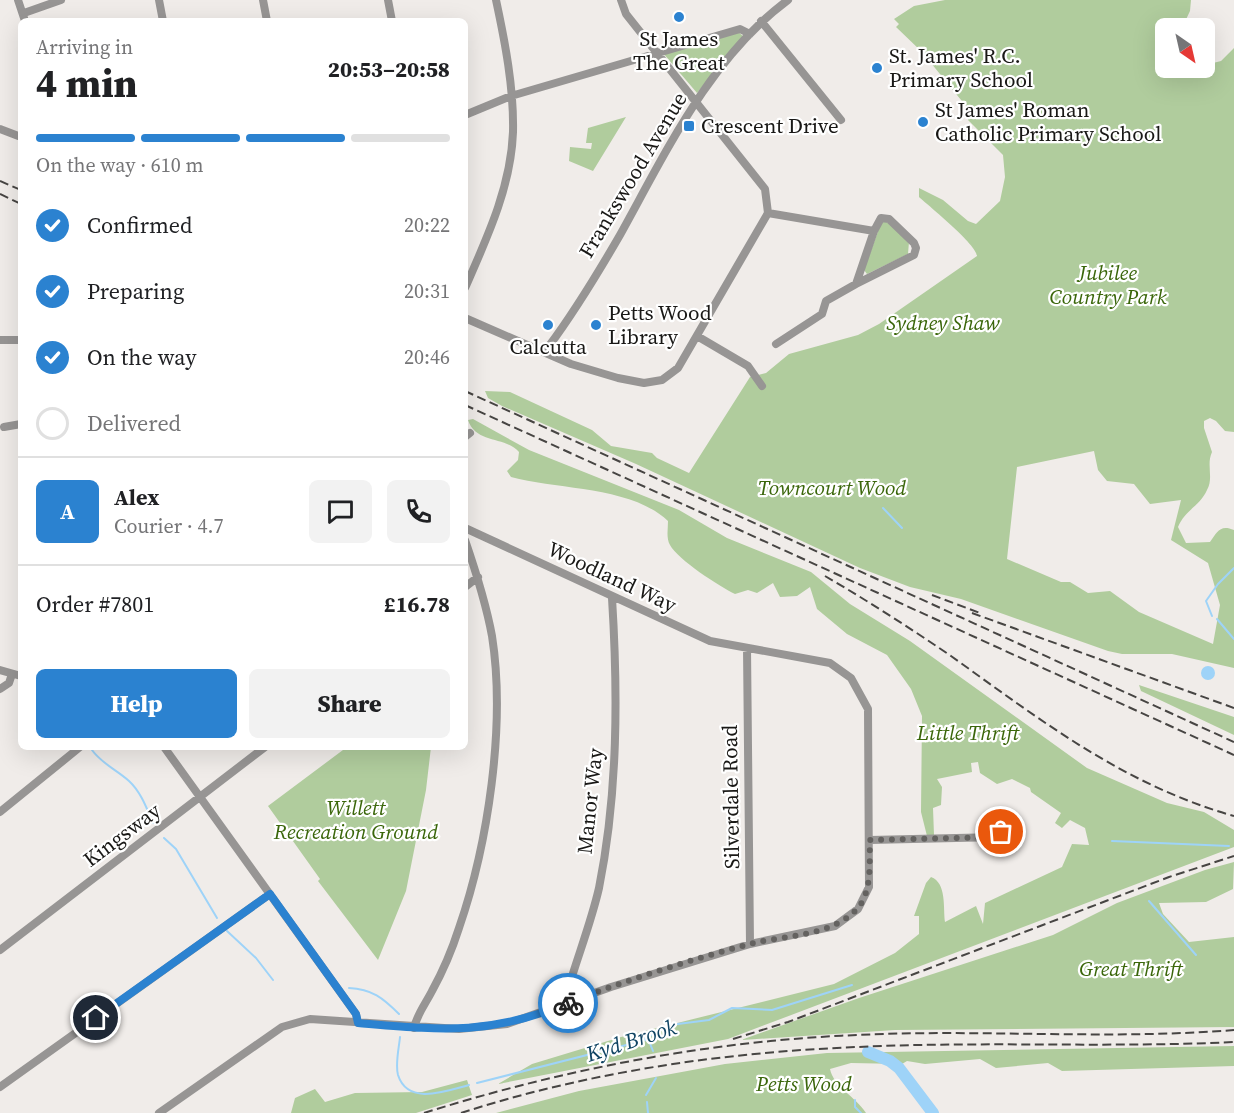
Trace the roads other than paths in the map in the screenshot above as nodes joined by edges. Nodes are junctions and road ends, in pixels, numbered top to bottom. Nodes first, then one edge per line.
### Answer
1 (18, 0) edge
2 (61, 0) edge
3 (159, 0) edge
4 (263, 0) edge
5 (388, 0) edge
6 (496, 0) edge
7 (621, 0) edge
8 (788, 0) edge
9 (25, 17) edge
10 (163, 18) edge
11 (266, 18) edge
12 (391, 18) edge
13 (762, 21) junction
14 (750, 34) junction
15 (657, 53) junction
16 (511, 96) junction
17 (696, 103) junction
18 (468, 114) edge
19 (841, 120) dead end
20 (0, 129) edge
21 (18, 136) edge
22 (768, 213) junction
23 (874, 231) junction
24 (468, 280) edge
25 (856, 284) junction
26 (468, 319) edge
27 (697, 336) junction
28 (0, 340) edge
29 (18, 340) edge
30 (776, 344) dead end
31 (543, 350) junction
32 (762, 386) dead end
33 (18, 425) edge
34 (4, 427) dead end
35 (468, 529) edge
36 (468, 549) edge
37 (478, 577) junction
38 (468, 585) edge
39 (612, 598) junction
40 (747, 648) junction
41 (0, 670) edge
42 (17, 675) edge
43 (0, 689) edge
44 (76, 750) edge
45 (166, 750) edge
46 (261, 750) edge
47 (201, 798) junction
48 (0, 812) edge
49 (999, 837) dead end
50 (870, 840) junction
51 (270, 894) junction
52 (750, 944) junction
53 (0, 950) edge
54 (569, 1002) junction
55 (358, 1023) junction
56 (414, 1028) junction
57 (0, 1087) edge
58 (159, 1113) edge

1 - 9 street
2 - 9 street
3 - 10 street
4 - 11 street
5 - 12 street
6 - 16 street
7 - 15 street
8 - 13 street, Frankswood Avenue
13 - 14 street, Frankswood Avenue
13 - 19 street
14 - 15 street
14 - 17 street, Frankswood Avenue
15 - 16 street
15 - 17 street
16 - 18 street
16 - 24 street
17 - 22 street
17 - 31 street, Frankswood Avenue
20 - 21 street
22 - 23 street
22 - 27 street
23 - 25 street
23 - 25 street
25 - 30 street
26 - 31 street
27 - 31 street
27 - 32 street
28 - 29 street
33 - 34 street
35 - 39 street, Woodland Way
36 - 37 street
37 - 38 street
37 - 56 street
39 - 40 street, Woodland Way
39 - 54 street, Manor Way
40 - 50 street
40 - 52 street, Silverdale Road
41 - 42 street
42 - 43 street
44 - 48 street
45 - 47 street
46 - 47 street, Kingsway
47 - 51 street
47 - 53 street, Kingsway
49 - 50 street
50 - 52 street
51 - 55 street
51 - 57 street
52 - 54 street
54 - 56 street
55 - 56 street
55 - 58 street

